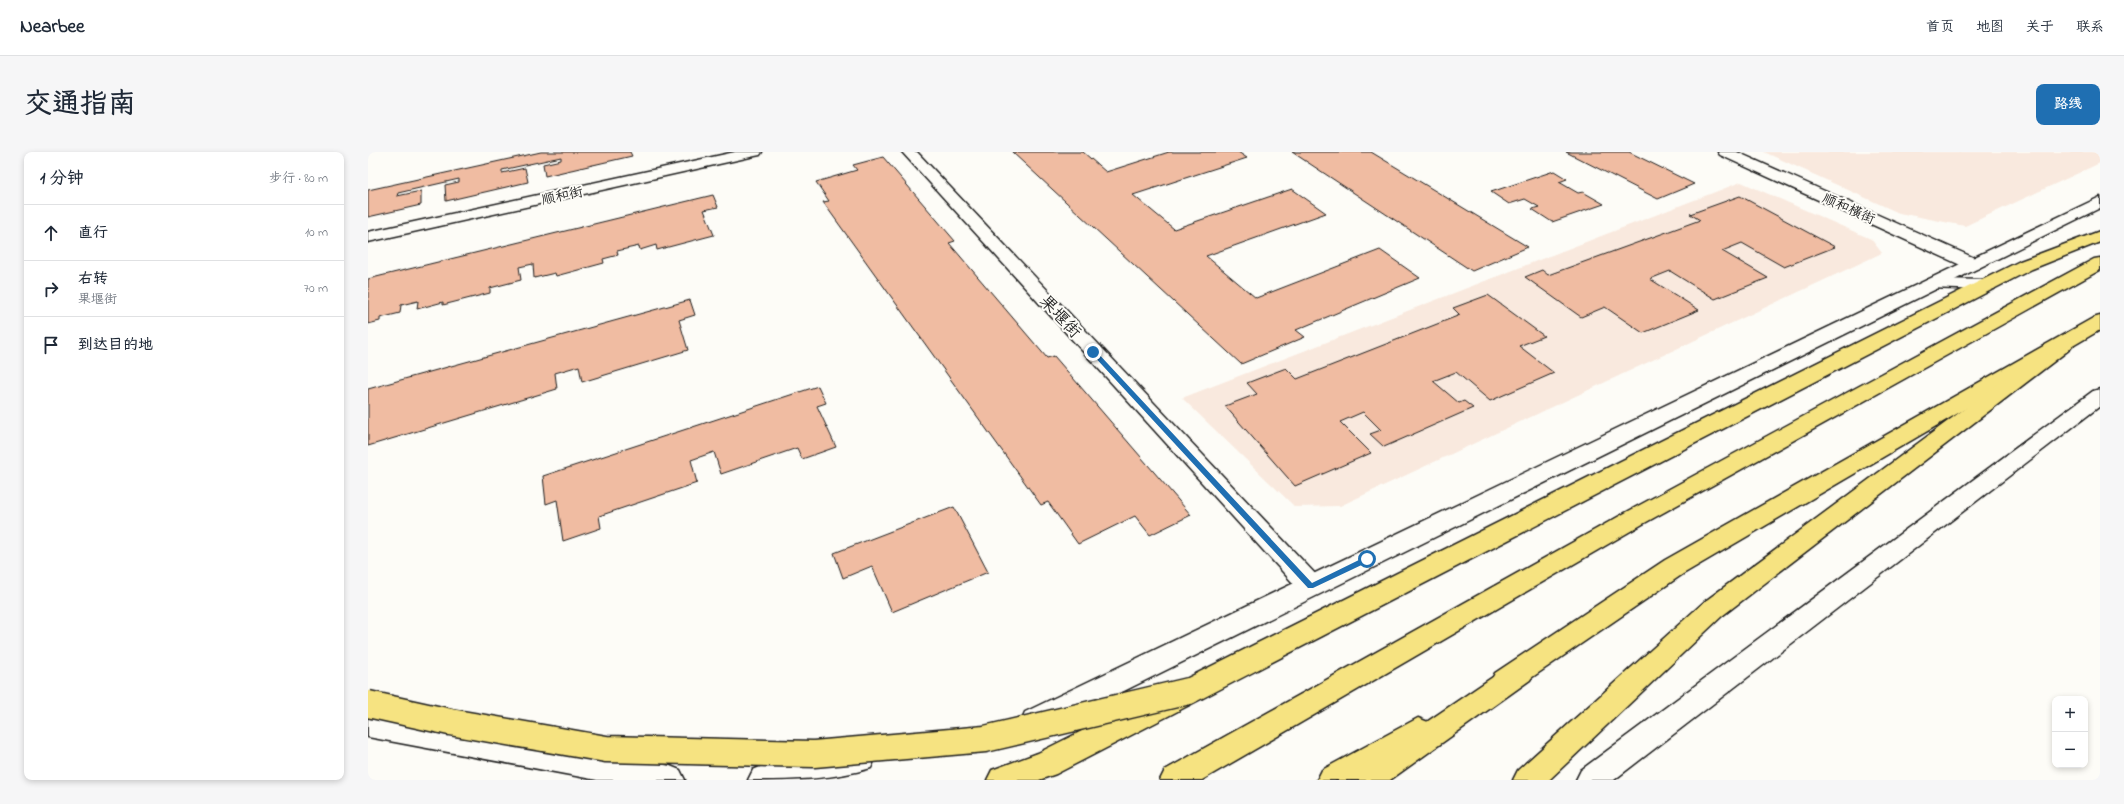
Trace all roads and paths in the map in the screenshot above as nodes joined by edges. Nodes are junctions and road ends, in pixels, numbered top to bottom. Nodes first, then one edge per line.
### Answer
1 (755, 152) edge
2 (909, 152) edge
3 (1725, 152) edge
4 (2100, 202) edge
5 (2100, 236) edge
6 (368, 237) edge
7 (2100, 262) edge
8 (1973, 264) junction
9 (1933, 284) junction
10 (1988, 285) junction
11 (2100, 322) edge
12 (2063, 345) junction
13 (2100, 396) edge
14 (1311, 586) junction
15 (1520, 672) junction
16 (1189, 691) junction
17 (368, 704) edge
18 (368, 724) edge
19 (670, 780) edge
20 (763, 780) edge
21 (1002, 780) edge
22 (1175, 780) edge
23 (1332, 780) edge
24 (1366, 780) edge
25 (1528, 780) edge
26 (1591, 780) edge

1 - 6 street, 顺和街
2 - 14 street, 果堰街
3 - 8 street, 顺和横街
4 - 8 street
5 - 10 main road
7 - 22 main road
8 - 9 street
9 - 10 street
9 - 14 street
10 - 16 main road
11 - 12 main road
12 - 15 main road
12 - 25 main road
13 - 26 street
14 - 20 street
15 - 23 main road
15 - 24 main road
16 - 17 main road, bridge
16 - 21 main road, bridge
18 - 19 street

